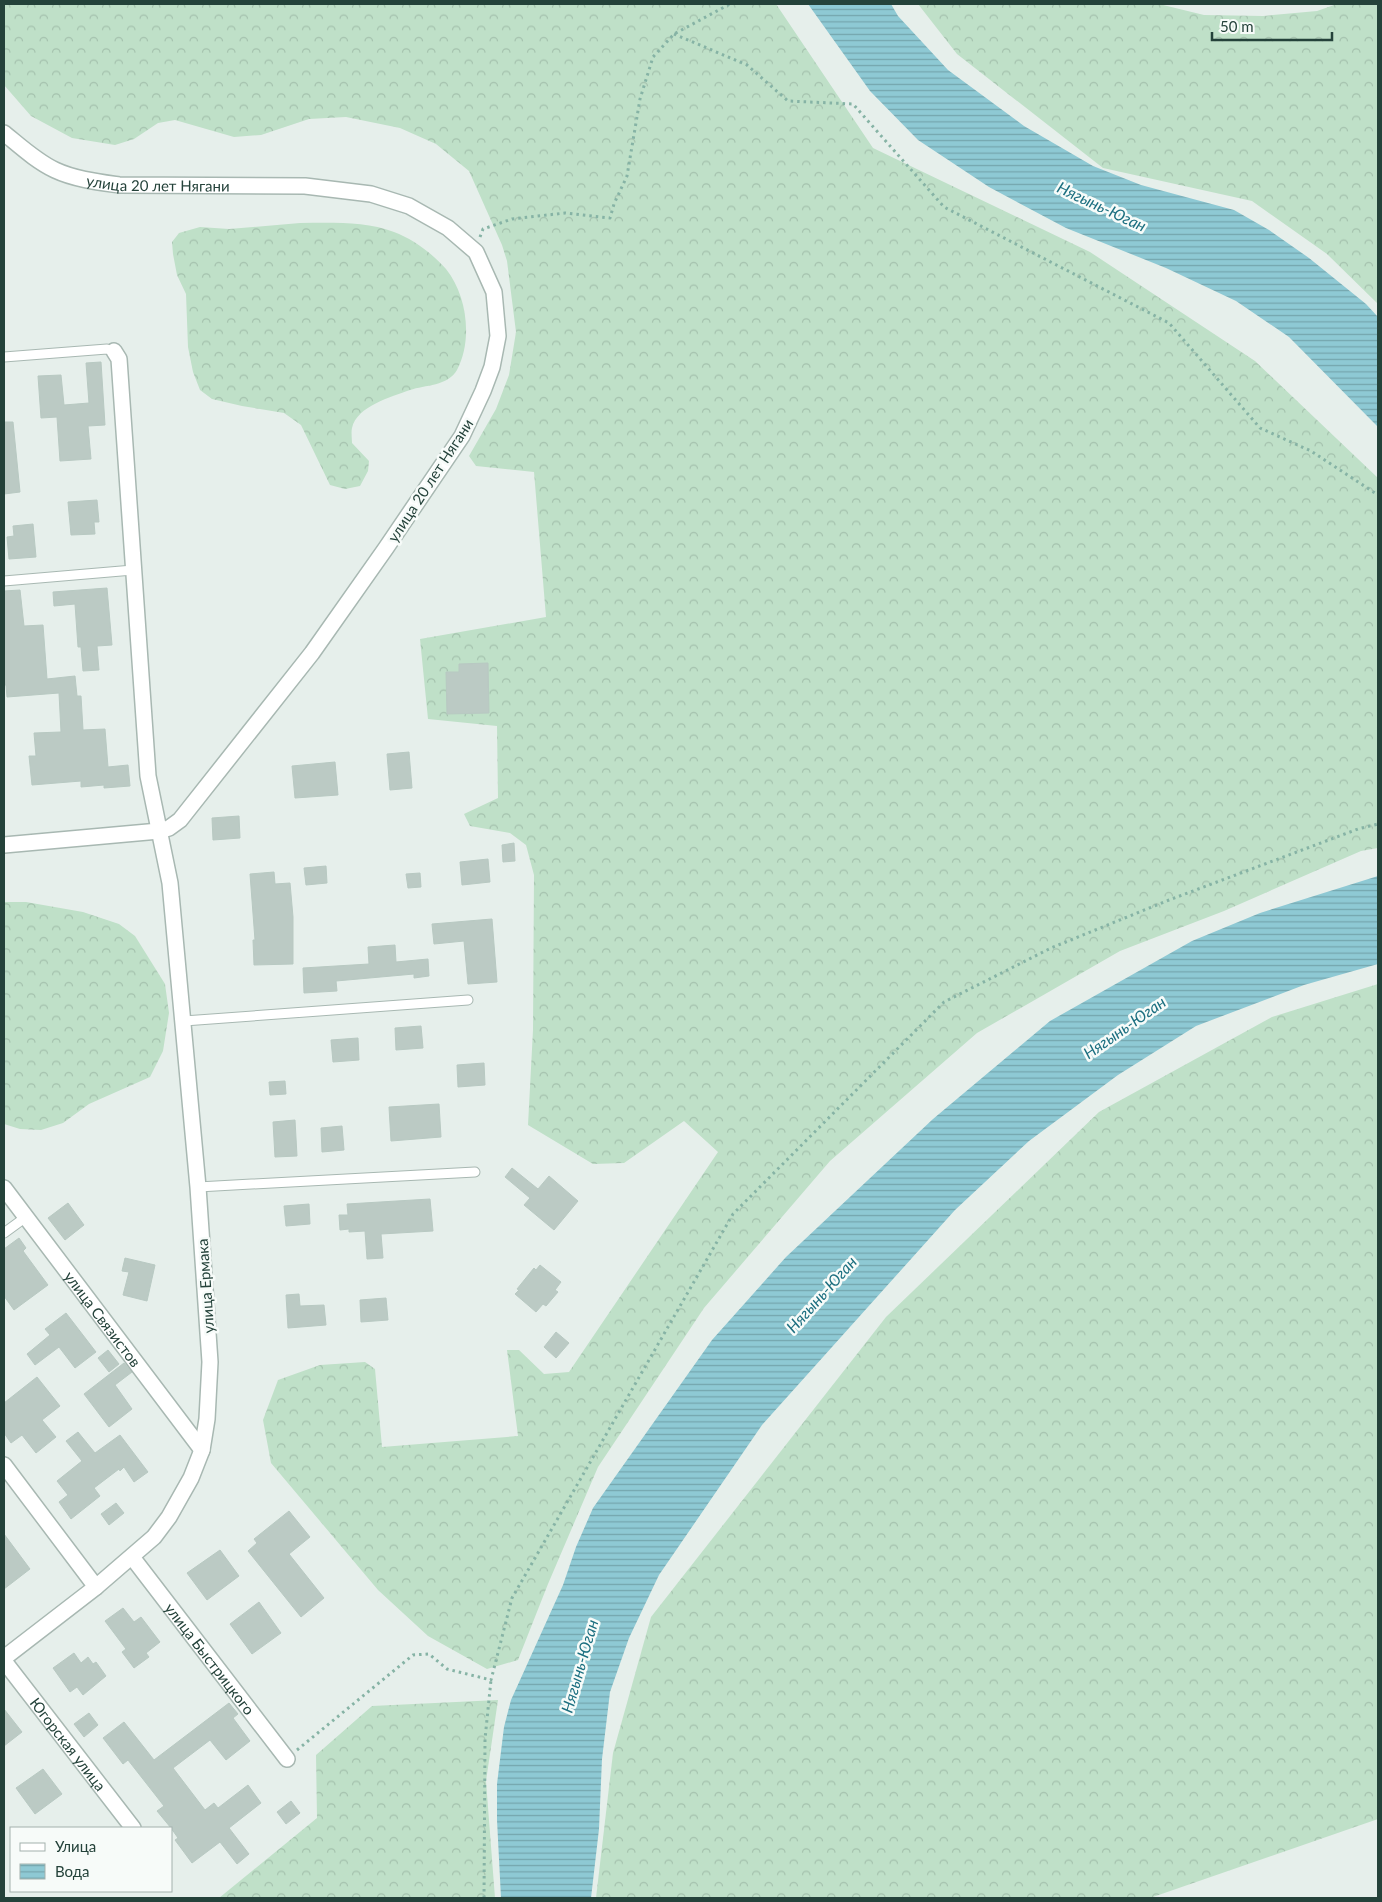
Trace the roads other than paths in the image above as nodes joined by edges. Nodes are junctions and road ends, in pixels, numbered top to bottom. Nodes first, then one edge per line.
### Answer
1 (4, 133) edge
2 (114, 351) joint
3 (4, 357) edge
4 (133, 570) junction
5 (4, 581) edge
6 (159, 832) junction
7 (4, 845) edge
8 (468, 1000) dead end
9 (184, 1022) junction
10 (475, 1172) dead end
11 (198, 1186) junction
12 (4, 1188) edge
13 (26, 1217) junction
14 (4, 1233) edge
15 (202, 1450) junction
16 (4, 1465) edge
17 (132, 1557) junction
18 (96, 1587) junction
19 (4, 1659) edge
20 (287, 1759) road end
21 (132, 1827) edge

1 - 6 street, улица 20 лет Нягани
2 - 3 lane
2 - 4 street, улица Ермака
4 - 5 lane
4 - 6 street, улица Ермака
6 - 7 street, улица 20 лет Нягани
6 - 9 street, улица Ермака
8 - 9 lane
9 - 11 street, улица Ермака
10 - 11 lane
11 - 15 street, улица Ермака
12 - 13 street, улица Связистов
13 - 14 lane
13 - 15 street, улица Связистов
15 - 17 street, улица Ермака
16 - 18 street
17 - 18 street, улица Ермака
17 - 20 street, улица Быстрицкого
18 - 19 street, улица Ермака
19 - 21 street, Югорская улица

